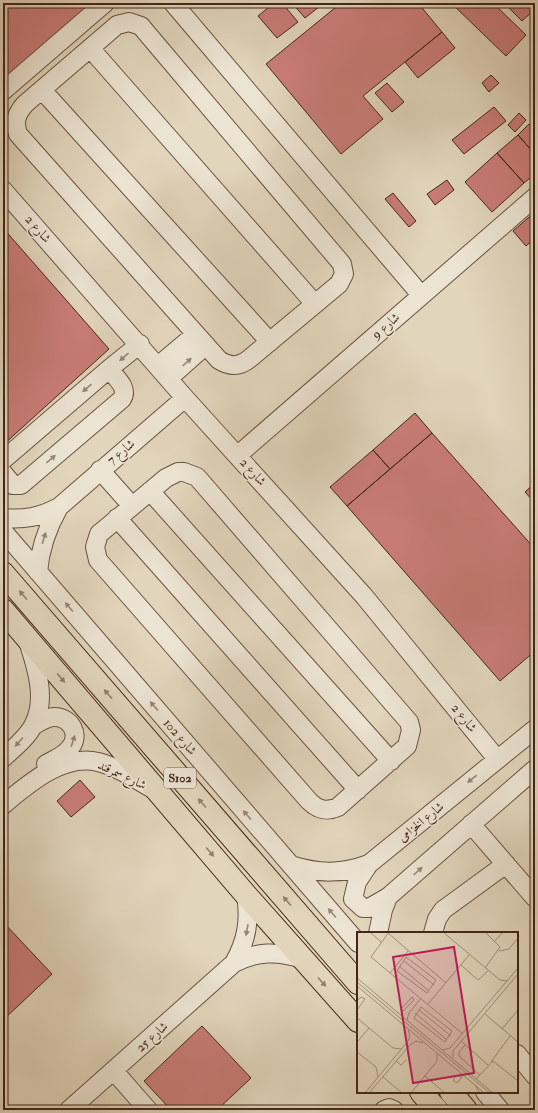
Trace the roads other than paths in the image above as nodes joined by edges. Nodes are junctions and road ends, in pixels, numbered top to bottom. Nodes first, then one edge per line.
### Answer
1 (105, 3) edge
2 (173, 3) edge
3 (90, 48) junction
4 (42, 90) junction
5 (3, 91) edge
6 (3, 190) edge
7 (535, 197) edge
8 (421, 295) junction
9 (315, 304) junction
10 (201, 339) junction
11 (270, 342) junction
12 (140, 344) junction
13 (110, 369) junction
14 (163, 372) junction
15 (185, 398) junction
16 (238, 455) junction
17 (3, 460) edge
18 (100, 470) junction
19 (3, 473) edge
20 (150, 491) junction
21 (132, 506) junction
22 (59, 507) junction
23 (3, 518) edge
24 (117, 518) junction
25 (3, 531) edge
26 (3, 572) edge
27 (38, 572) junction
28 (3, 610) edge
29 (27, 638) junction
30 (34, 725) junction
31 (535, 728) edge
32 (3, 758) edge
33 (497, 759) junction
34 (391, 761) junction
35 (535, 769) edge
36 (26, 786) junction
37 (358, 790) junction
38 (158, 792) junction
39 (3, 805) edge
40 (471, 824) junction
41 (369, 864) junction
42 (506, 864) junction
43 (291, 865) junction
44 (246, 895) junction
45 (388, 897) junction
46 (535, 898) edge
47 (378, 932) edge
48 (433, 932) edge
49 (357, 942) edge
50 (302, 959) junction
51 (234, 963) junction
52 (357, 983) edge
53 (357, 1021) edge
54 (518, 1055) edge
55 (114, 1071) junction
56 (535, 1076) edge
57 (422, 1093) edge
58 (452, 1093) edge
59 (486, 1093) edge
60 (69, 1110) edge
61 (148, 1110) edge
62 (384, 1110) edge
63 (394, 1110) edge
64 (437, 1110) edge
65 (466, 1110) edge
66 (500, 1110) edge

1 - 5 street
2 - 8 street
3 - 4 street
3 - 9 street
3 - 9 street
4 - 10 street
4 - 11 street
6 - 12 street, شارع 2
7 - 8 street, شارع 9
8 - 16 street, شارع 9
9 - 11 street
10 - 11 street
10 - 14 street
12 -> 13 street
12 - 14 street, شارع 2
13 -> 17 street
19 -> 13 street
14 - 15 street, شارع 2
15 - 16 street, شارع 2
15 - 18 street, شارع 7
16 - 33 street, شارع 2
18 - 21 street
18 - 22 street, شارع 7
20 - 21 street
20 - 34 street
20 - 34 street
21 - 24 street
22 - 23 street, شارع 7
27 -> 22 street, شارع 7
24 - 37 street
24 - 37 street
25 - 27 street, شارع 102
52 -> 26 main road, شارع 102 / S102
43 -> 27 street, شارع 102
28 - 29 main road, S102
29 - 30 street
29 -> 38 main road, S102
30 -> 32 street
36 -> 30 street
31 - 33 street, شارع الخزامى
33 -> 41 street, شارع الخزامى
34 - 37 street
35 - 40 street
36 - 38 street, شارع سمرقند
36 - 39 street, شارع سمرقند
38 -> 44 main road, S102
40 - 42 street
45 -> 40 street
41 - 43 street, شارع الخزامى
41 - 45 street
42 - 46 street
42 - 48 street
49 -> 43 street, شارع 102
44 - 50 main road, S102
44 -> 51 street, شارع 25
45 - 47 street
50 - 51 street, شارع 25
50 -> 53 main road, S102
51 - 55 street, شارع 25
54 - 56 street
55 - 60 street, شارع 25
55 - 61 street
57 - 64 main road
58 - 65 main road
59 - 66 street
62 - 63 street

